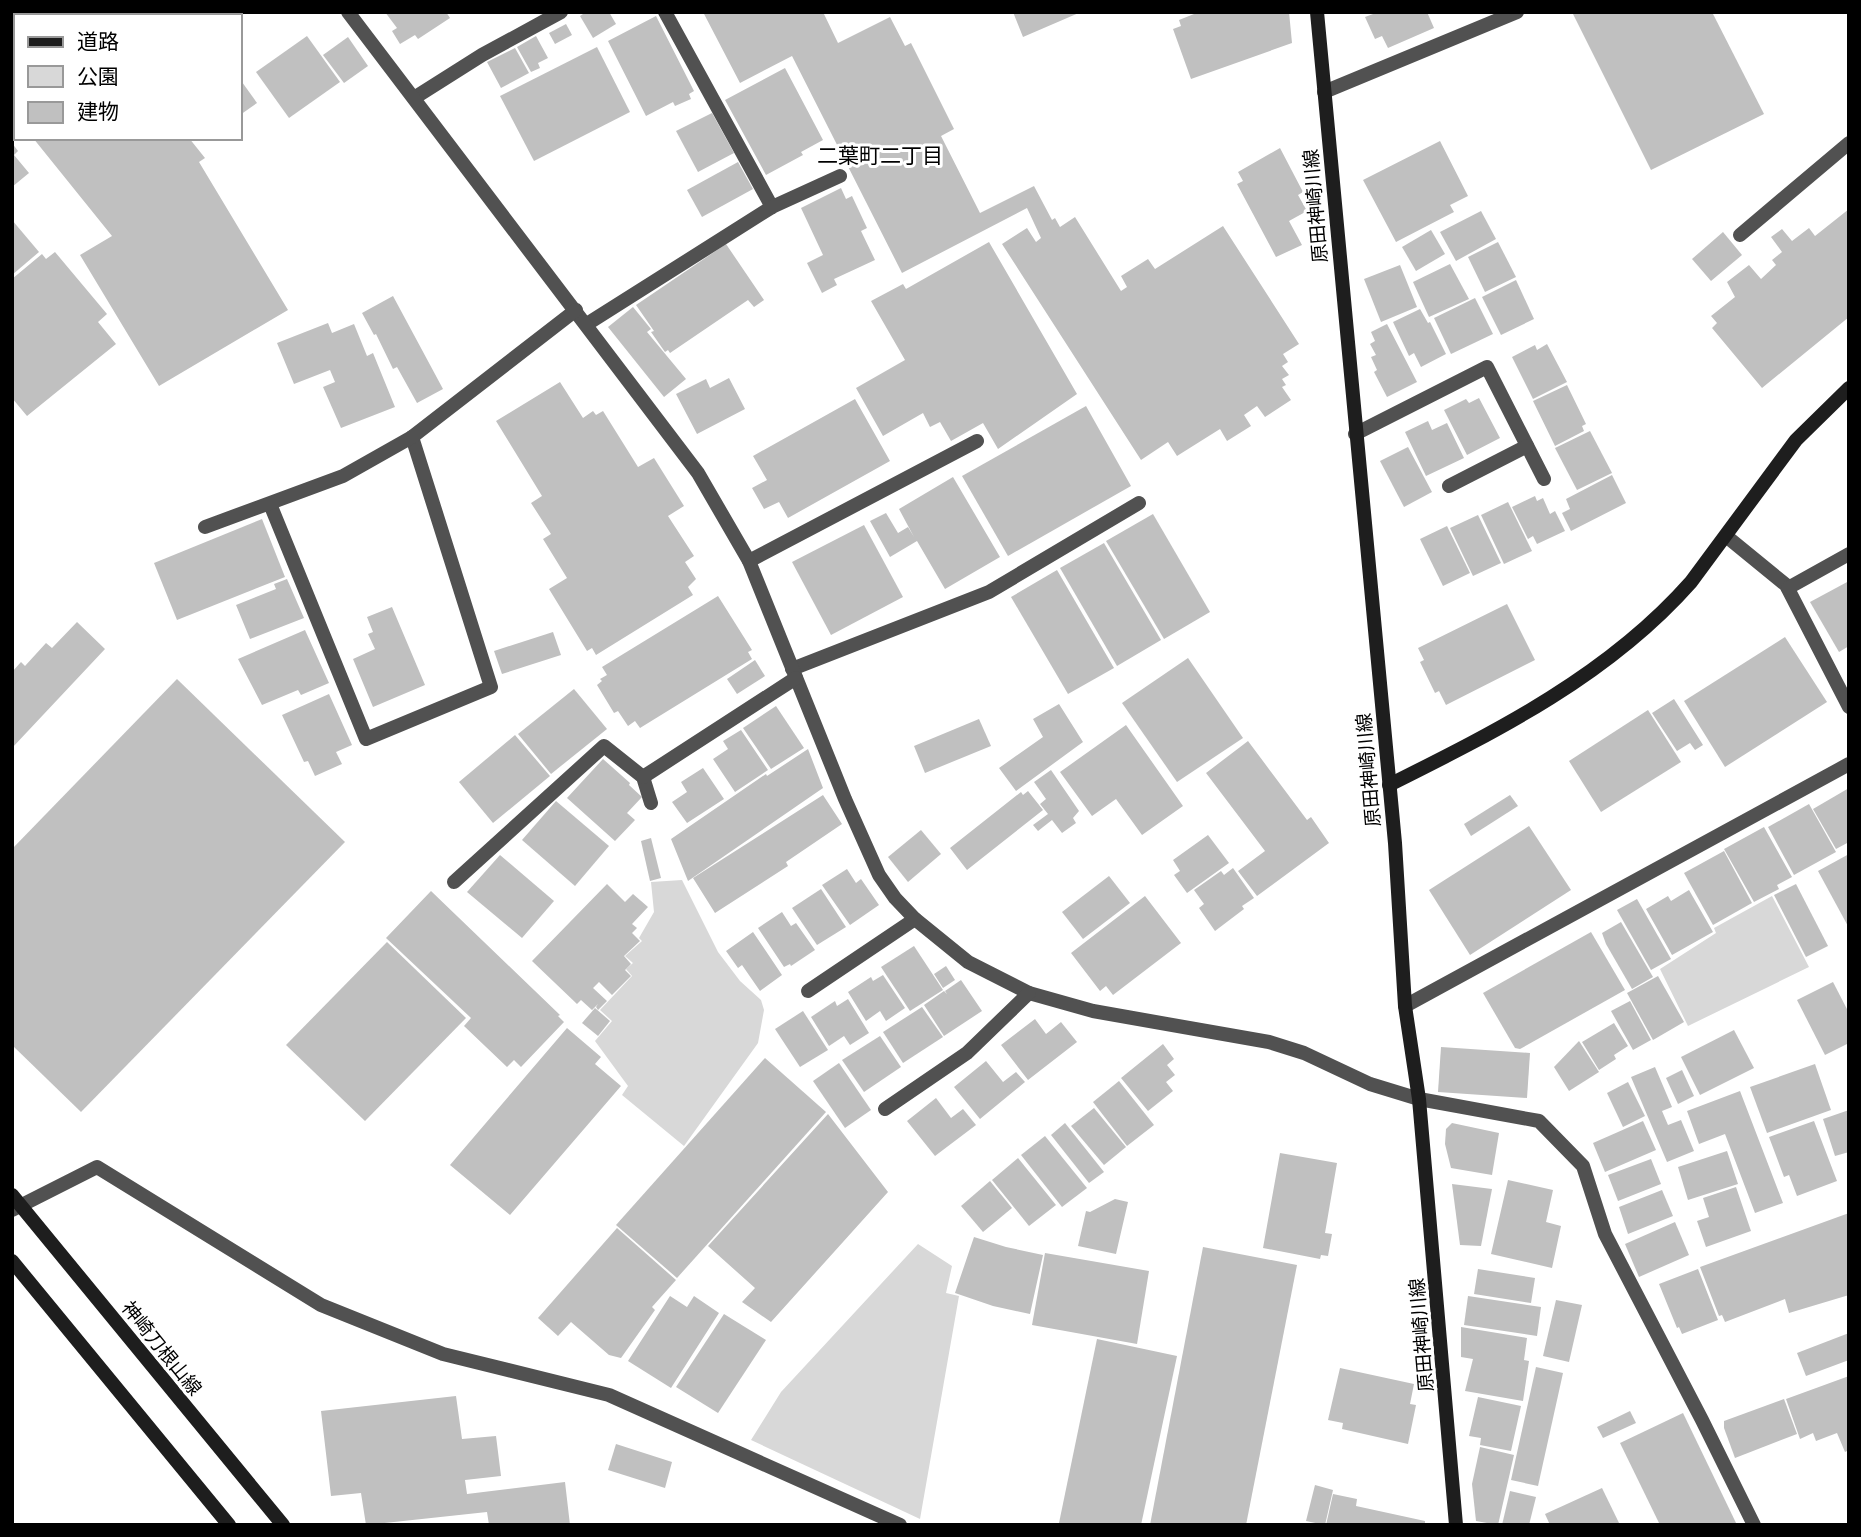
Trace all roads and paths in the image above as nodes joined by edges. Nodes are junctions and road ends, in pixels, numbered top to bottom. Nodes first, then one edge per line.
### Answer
1 (348, 12) edge
2 (561, 12) edge
3 (665, 12) edge
4 (1317, 12) edge
5 (1517, 12) edge
6 (1324, 92) junction
7 (414, 98) junction
8 (1849, 143) edge
9 (840, 176) dead end
10 (772, 207) junction
11 (1740, 235) dead end
12 (576, 310) junction
13 (587, 324) junction
14 (1849, 388) edge
15 (1355, 434) junction
16 (411, 437) junction
17 (977, 441) dead end
18 (1527, 446) junction
19 (1544, 478) dead end
20 (1449, 486) dead end
21 (1139, 503) dead end
22 (270, 504) junction
23 (205, 527) dead end
24 (1726, 536) junction
25 (1849, 554) edge
26 (749, 561) junction
27 (1788, 588) junction
28 (794, 674) junction
29 (1849, 707) edge
30 (1849, 764) edge
31 (643, 777) junction
32 (1389, 785) junction
33 (651, 803) dead end
34 (454, 882) dead end
35 (915, 919) junction
36 (808, 991) dead end
37 (1029, 993) junction
38 (1405, 1006) junction
39 (1419, 1099) junction
40 (885, 1109) dead end
41 (15, 1204) edge
42 (12, 1261) edge
43 (229, 1525) edge
44 (282, 1525) edge
45 (900, 1525) edge
46 (1456, 1525) edge
47 (1754, 1525) edge

1 - 7 street
2 - 7 street
3 - 10 street
4 - 6 street, 原田神崎川線
5 - 6 street
6 - 15 street, 原田神崎川線
7 - 12 street
8 - 11 street
9 - 10 street
10 - 13 street
12 - 13 street
12 - 16 street
13 - 26 street
14 - 24 street
15 - 18 street
15 - 32 street, 原田神崎川線
16 - 22 street
16 - 22 street
17 - 26 street
18 - 19 street
18 - 20 street
21 - 28 street
22 - 23 street
24 - 27 street
24 - 32 street
25 - 27 street
26 - 28 street
27 - 29 street
28 - 31 street
28 - 35 street
30 - 38 street
31 - 33 street
31 - 34 street
32 - 38 street, 原田神崎川線
35 - 36 street
35 - 37 street
37 - 39 street
37 - 40 street
38 - 39 street, 原田神崎川線
39 - 46 street, 原田神崎川線
39 - 47 street
41 - 44 street, 神崎刀根山線
41 - 45 street
42 - 43 street

